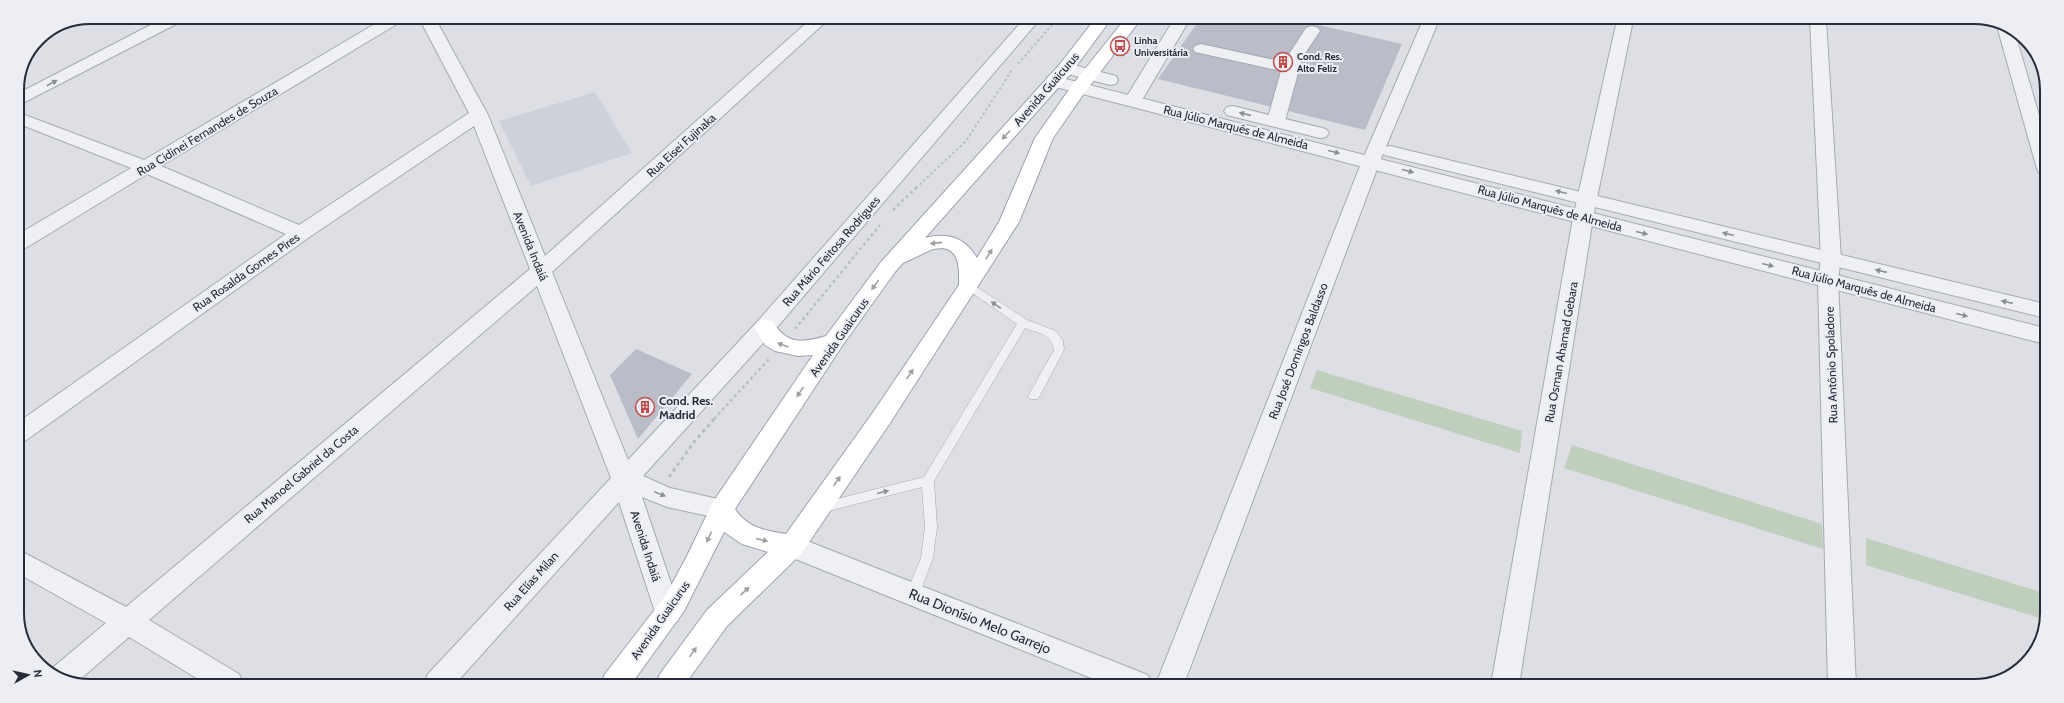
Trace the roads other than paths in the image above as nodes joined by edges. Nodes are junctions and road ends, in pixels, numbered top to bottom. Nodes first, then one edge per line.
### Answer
1 (138, 24) edge
2 (165, 24) edge
3 (386, 24) edge
4 (430, 24) edge
5 (815, 24) edge
6 (1028, 24) edge
7 (1099, 24) edge
8 (1129, 24) edge
9 (1179, 24) edge
10 (1429, 24) edge
11 (1624, 24) edge
12 (1818, 24) edge
13 (1312, 31) dead end
14 (2007, 33) edge
15 (1201, 49) dead end
16 (1290, 68) junction
17 (1060, 75) junction
18 (1084, 81) junction
19 (25, 82) edge
20 (1137, 95) junction
21 (24, 97) edge
22 (479, 115) junction
23 (24, 119) edge
24 (1276, 121) junction
25 (2040, 147) edge
26 (1374, 154) junction
27 (146, 167) junction
28 (1585, 208) junction
29 (301, 233) junction
30 (24, 240) edge
31 (888, 267) junction
32 (1829, 270) junction
33 (541, 271) junction
34 (969, 286) junction
35 (2040, 310) edge
36 (1023, 323) junction
37 (765, 327) junction
38 (2040, 334) edge
39 (834, 341) junction
40 (1034, 396) dead end
41 (24, 430) edge
42 (624, 479) junction
43 (928, 481) junction
44 (818, 508) junction
45 (722, 509) junction
46 (792, 546) junction
47 (24, 564) edge
48 (913, 594) junction
49 (668, 613) junction
50 (127, 620) junction
51 (65, 674) edge
52 (225, 679) edge
53 (442, 679) edge
54 (618, 679) edge
55 (673, 679) edge
56 (1126, 679) edge
57 (1172, 679) edge
58 (1506, 679) edge
59 (1842, 679) edge

1 - 19 street
21 -> 2 street
3 - 27 street, Rua Cidinei Fernandes de Souza
4 - 22 street, Avenida Indaiá
5 - 33 street, Rua Eisei Fujinaka
6 - 37 street, Rua Mário Feitosa Rodrigues
7 - 17 main road, Avenida Guaicurus
8 - 18 main road, Avenida Guaicurus
9 - 20 street
10 - 26 street, Rua José Domingos Baldasso
11 - 28 street, Rua Osman Ahamad Gebara
12 - 32 street, Rua Antônio Spoladore
13 - 16 street
14 - 25 street
15 - 16 street
16 - 24 street
17 - 18 street, Rua Júlio Marquês de Almeida
17 -> 31 main road, Avenida Guaicurus
18 - 20 street, Rua Júlio Marquês de Almeida
34 -> 18 main road, Avenida Guaicurus
24 -> 20 street, Rua Júlio Marquês de Almeida
20 -> 26 street, Rua Júlio Marquês de Almeida
22 - 29 street, Rua Rosalda Gomes Pires
22 - 33 street, Avenida Indaiá
23 - 27 street
24 - 26 street, Rua Júlio Marquês de Almeida
26 - 28 street, Rua Júlio Marquês de Almeida
26 - 57 street, Rua José Domingos Baldasso
27 - 29 street
27 - 30 street, Rua Cidinei Fernandes de Souza
28 - 32 street, Rua Júlio Marquês de Almeida
28 - 58 street, Rua Osman Ahamad Gebara
29 - 41 street, Rua Rosalda Gomes Pires
34 -> 31 main road
31 -> 39 main road, Avenida Guaicurus
35 -> 32 street, Rua Júlio Marquês de Almeida
32 -> 38 street, Rua Júlio Marquês de Almeida
32 - 59 street, Rua Antônio Spoladore
33 - 42 street, Avenida Indaiá
33 - 50 street, Rua Manoel Gabriel da Costa
36 -> 34 lane
44 -> 34 main road, Avenida Guaicurus
36 - 40 lane
36 - 43 lane
39 -> 37 main road
37 - 42 street, Rua Mário Feitosa Rodrigues
39 -> 45 main road, Avenida Guaicurus
42 -> 45 street
42 - 49 street, Avenida Indaiá
42 - 53 street, Rua Elías Milan
44 -> 43 lane
43 - 48 lane
44 - 46 main road, Avenida Guaicurus
45 -> 46 main road
45 -> 49 main road, Avenida Guaicurus
46 - 48 street, Rua Dionísio Melo Garrejo
55 -> 46 main road, Avenida Guaicurus
47 - 50 street
48 - 56 street, Rua Dionísio Melo Garrejo
49 - 54 main road, Avenida Guaicurus
50 - 51 street, Rua Manoel Gabriel da Costa
50 - 52 street

